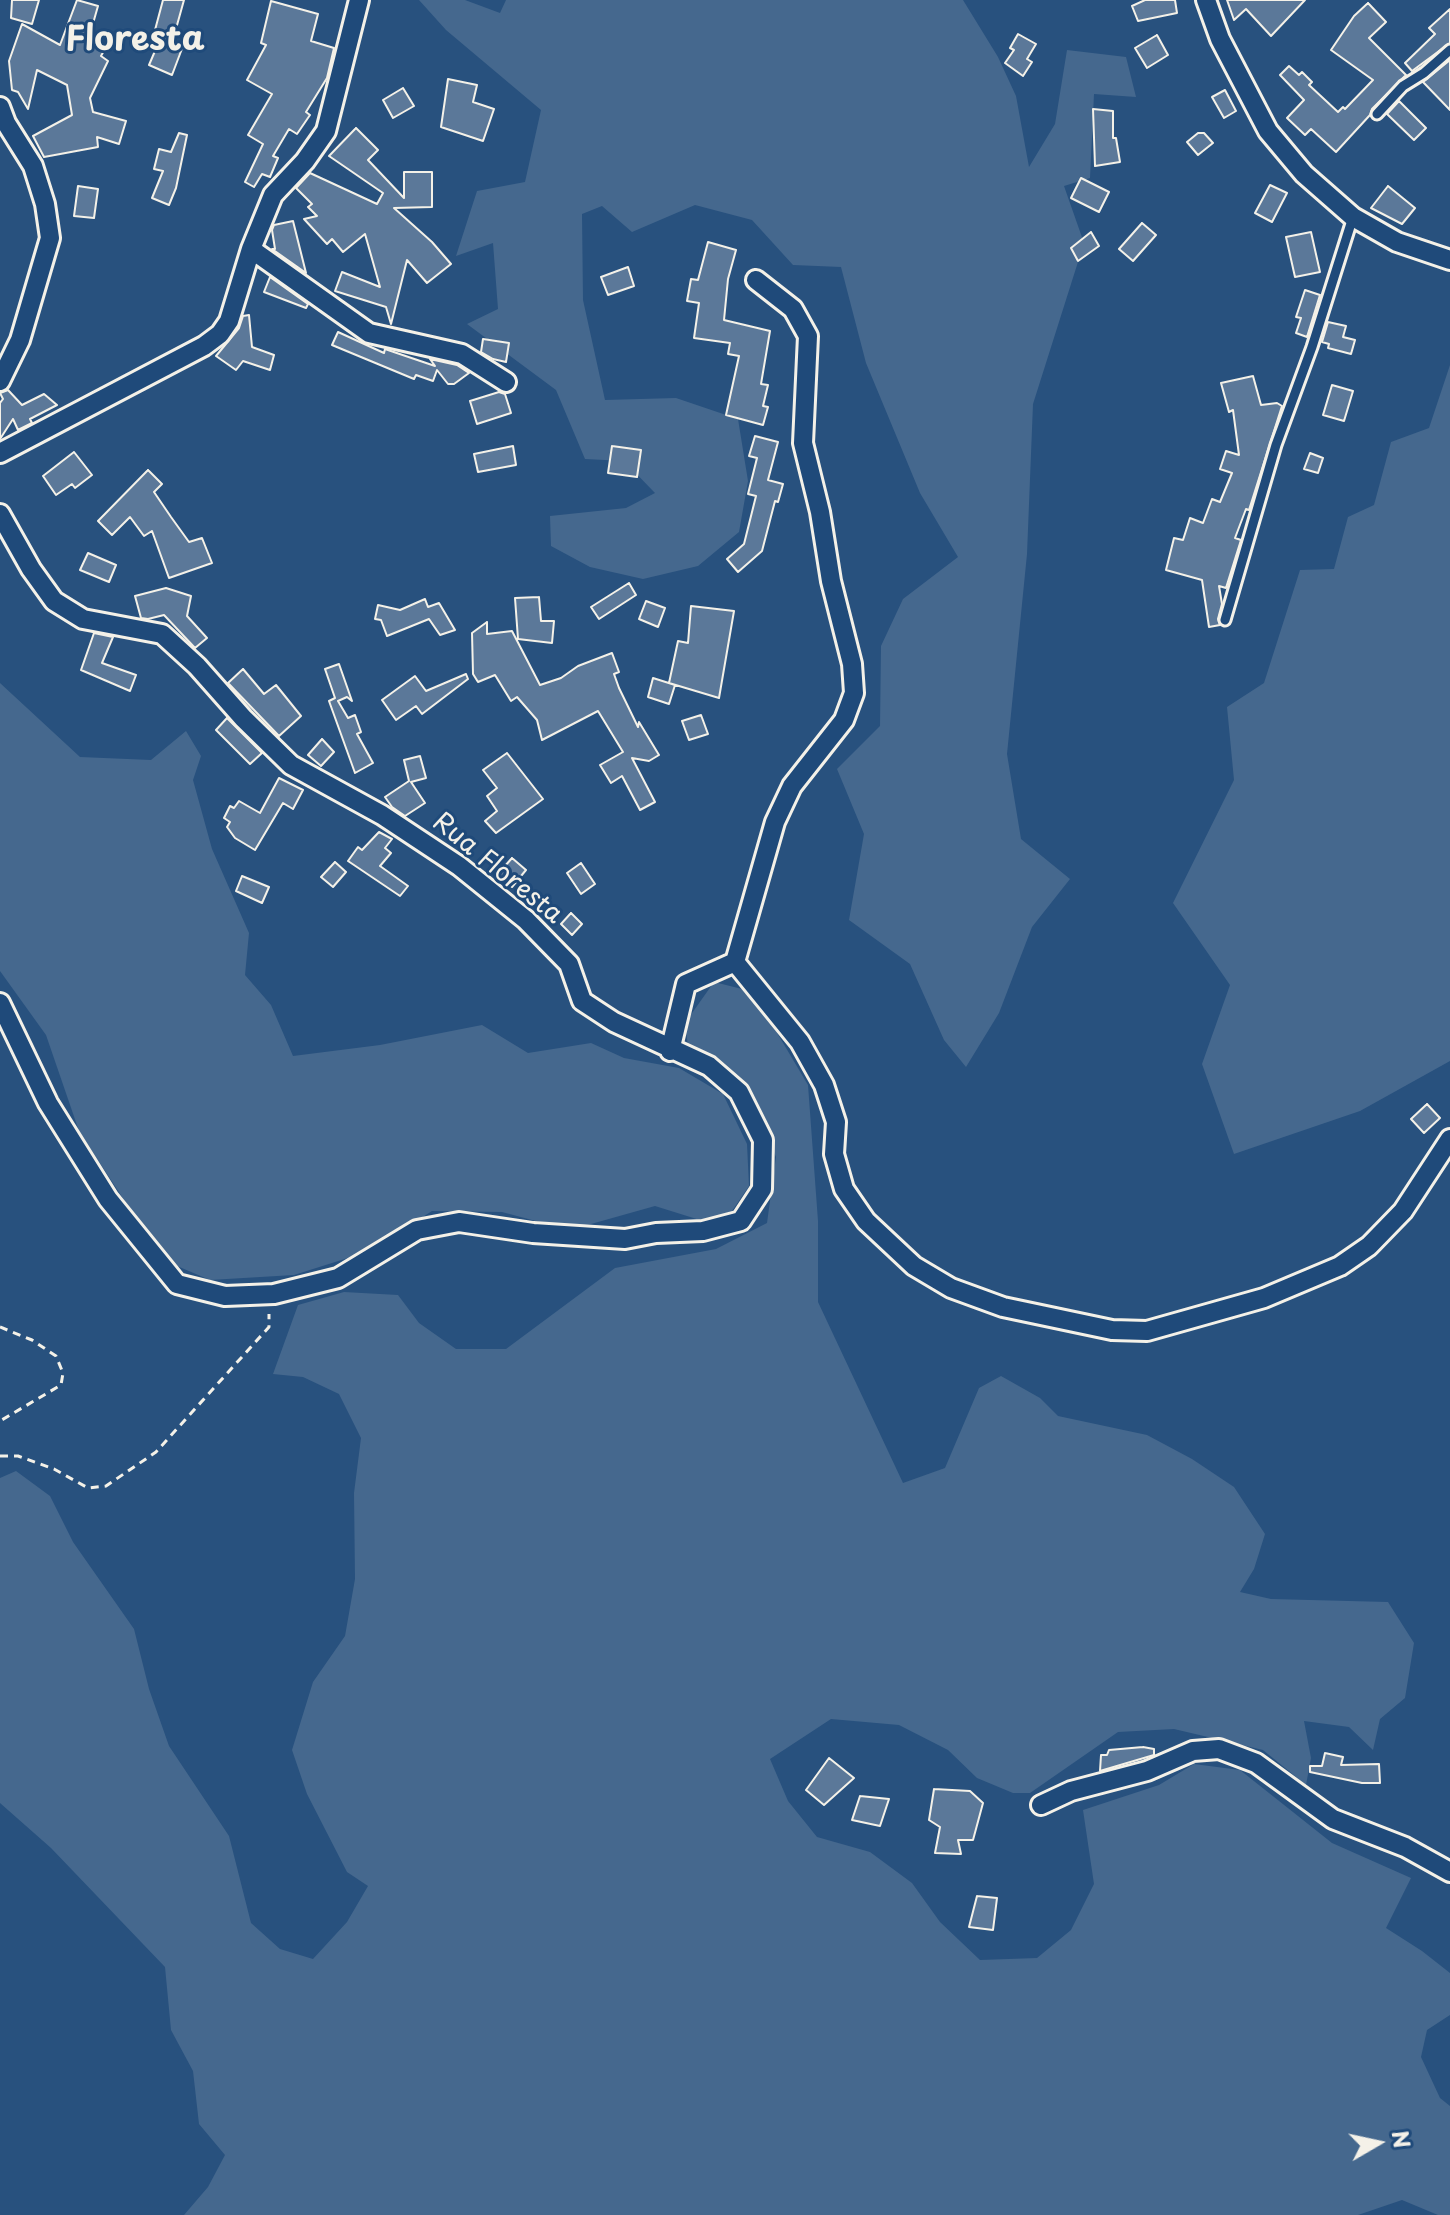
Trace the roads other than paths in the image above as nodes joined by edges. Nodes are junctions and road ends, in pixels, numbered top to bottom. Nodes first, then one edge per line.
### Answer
1 (359, 0) edge
2 (1206, 0) edge
3 (1450, 50) edge
4 (0, 107) edge
5 (1377, 114) dead end
6 (1353, 217) junction
7 (251, 249) junction
8 (1450, 260) edge
9 (756, 280) dead end
10 (0, 381) edge
11 (506, 382) dead end
12 (0, 453) edge
13 (0, 514) edge
14 (1225, 620) dead end
15 (735, 962) junction
16 (0, 1003) edge
17 (670, 1051) junction
18 (1450, 1139) edge
19 (1041, 1805) dead end
20 (1450, 1872) edge

1 - 7 street
2 - 6 street
3 - 5 lane
4 - 10 street
6 - 8 street
6 - 14 lane
7 - 11 street
7 - 12 street
9 - 15 street
13 - 17 street, Rua Floresta
15 - 17 street
15 - 18 street
16 - 17 street, Rua Floresta
19 - 20 street

